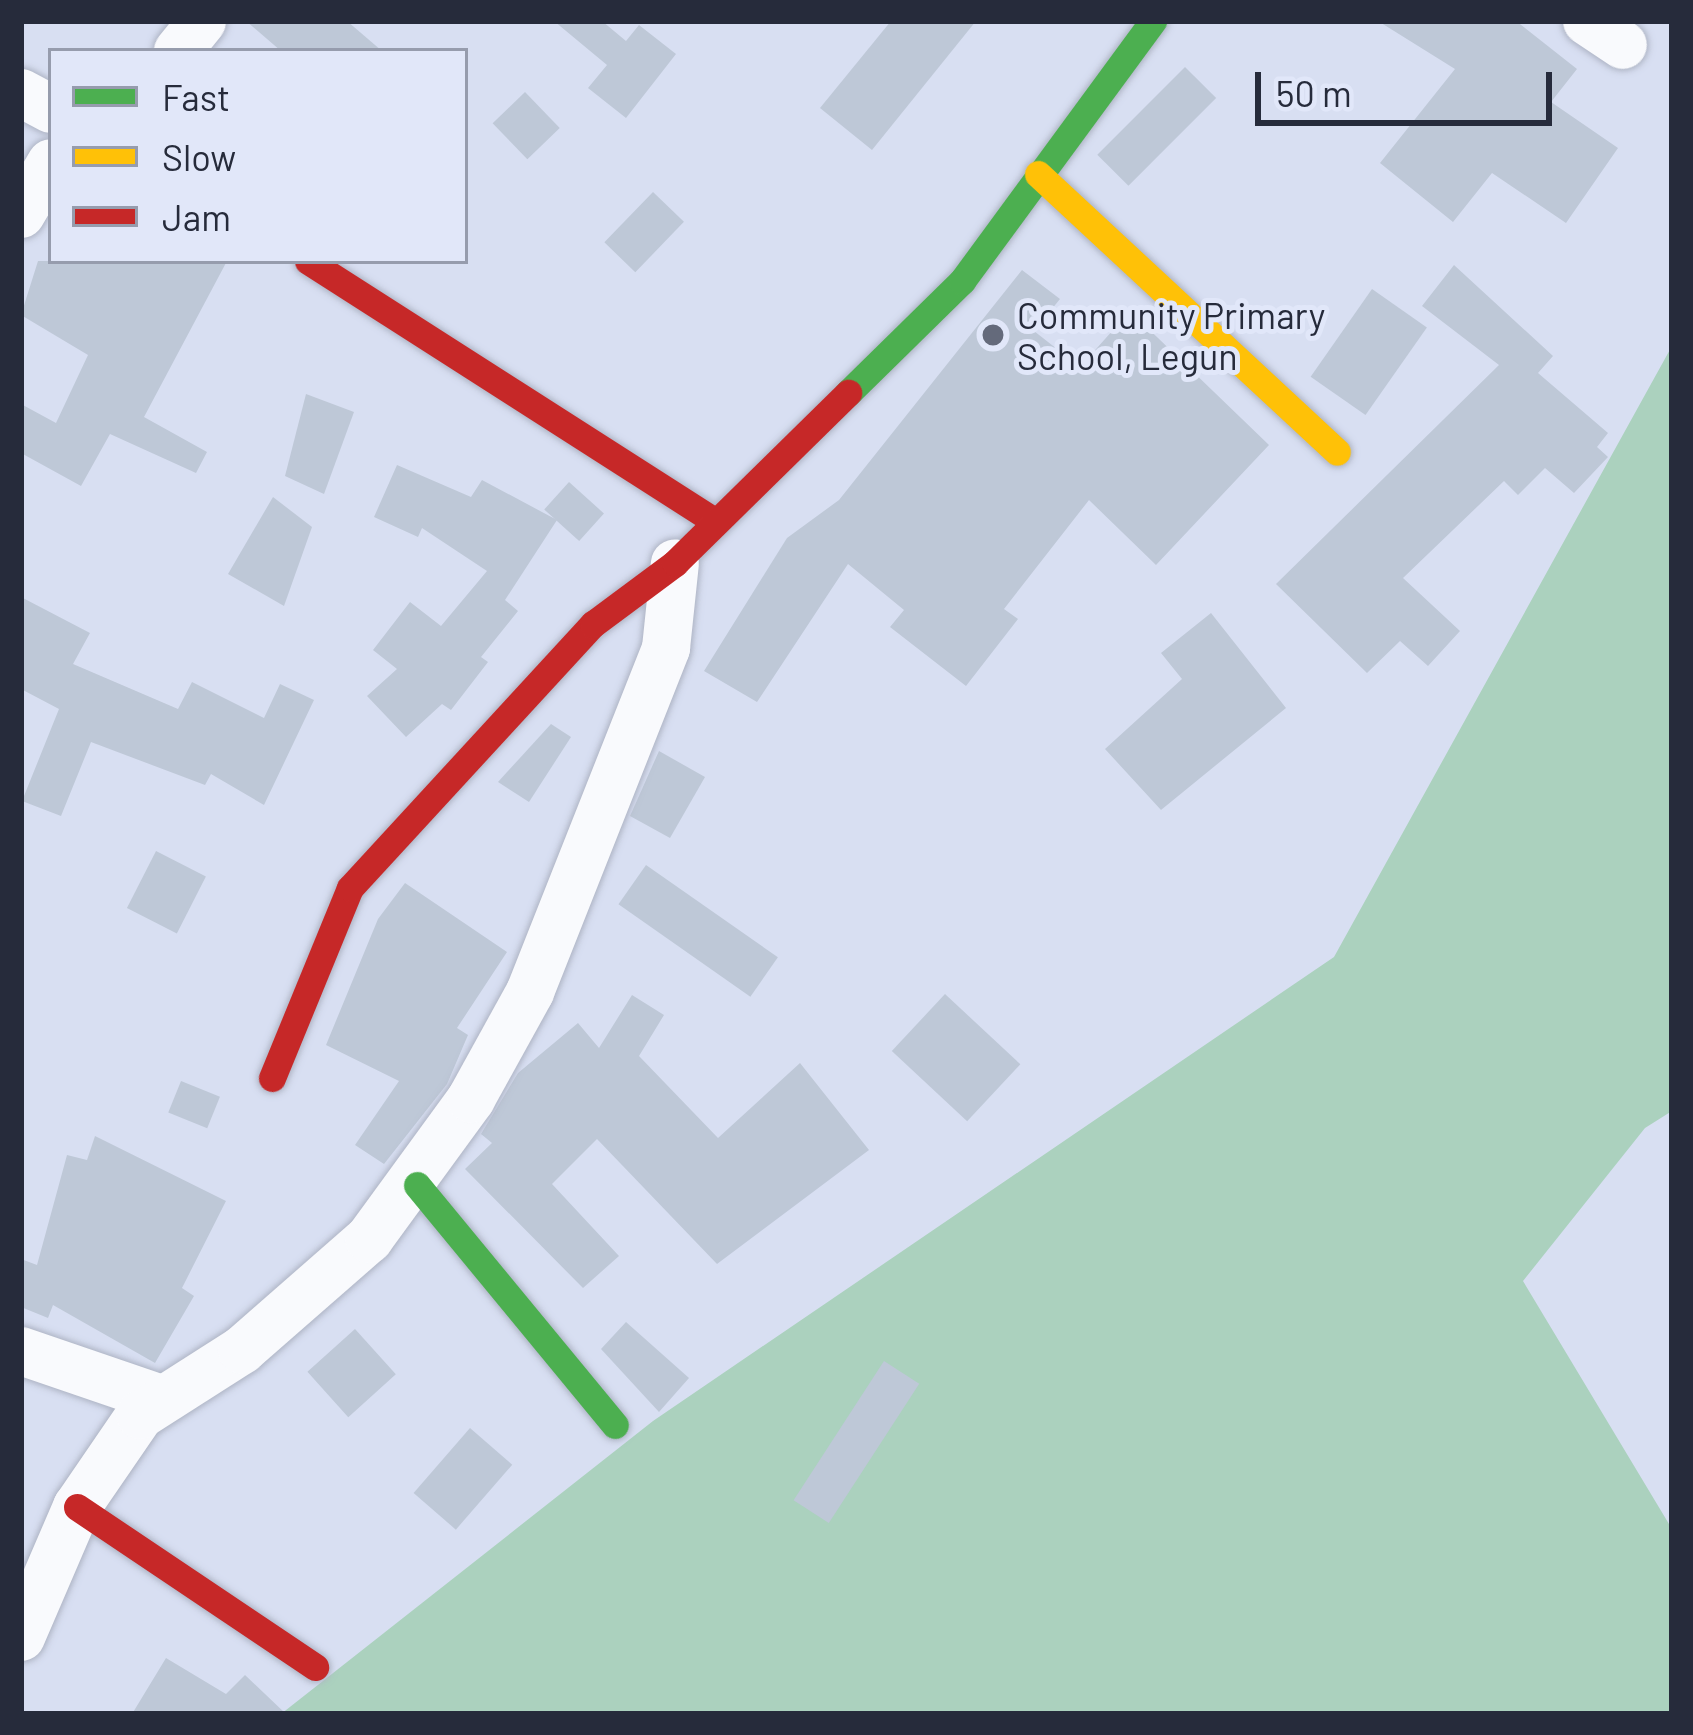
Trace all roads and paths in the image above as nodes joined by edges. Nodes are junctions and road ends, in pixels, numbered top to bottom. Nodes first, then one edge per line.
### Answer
1 (202, 21) edge
2 (1154, 21) edge
3 (180, 48) edge
4 (21, 93) edge
5 (48, 107) edge
6 (48, 168) edge
7 (1038, 174) junction
8 (21, 214) edge
9 (313, 264) edge
10 (1337, 452) dead end
11 (711, 519) junction
12 (675, 562) junction
13 (272, 1078) dead end
14 (418, 1185) junction
15 (21, 1351) edge
16 (155, 1397) junction
17 (615, 1425) dead end
18 (76, 1507) junction
19 (21, 1637) edge
20 (315, 1666) dead end

1 - 3 street
2 - 7 street
4 - 5 street
6 - 8 street
7 - 10 street
7 - 11 street
9 - 11 street
11 - 12 street
12 - 13 street
12 - 14 street
14 - 16 street
14 - 17 street
15 - 16 street
16 - 18 street
18 - 19 street
18 - 20 street

